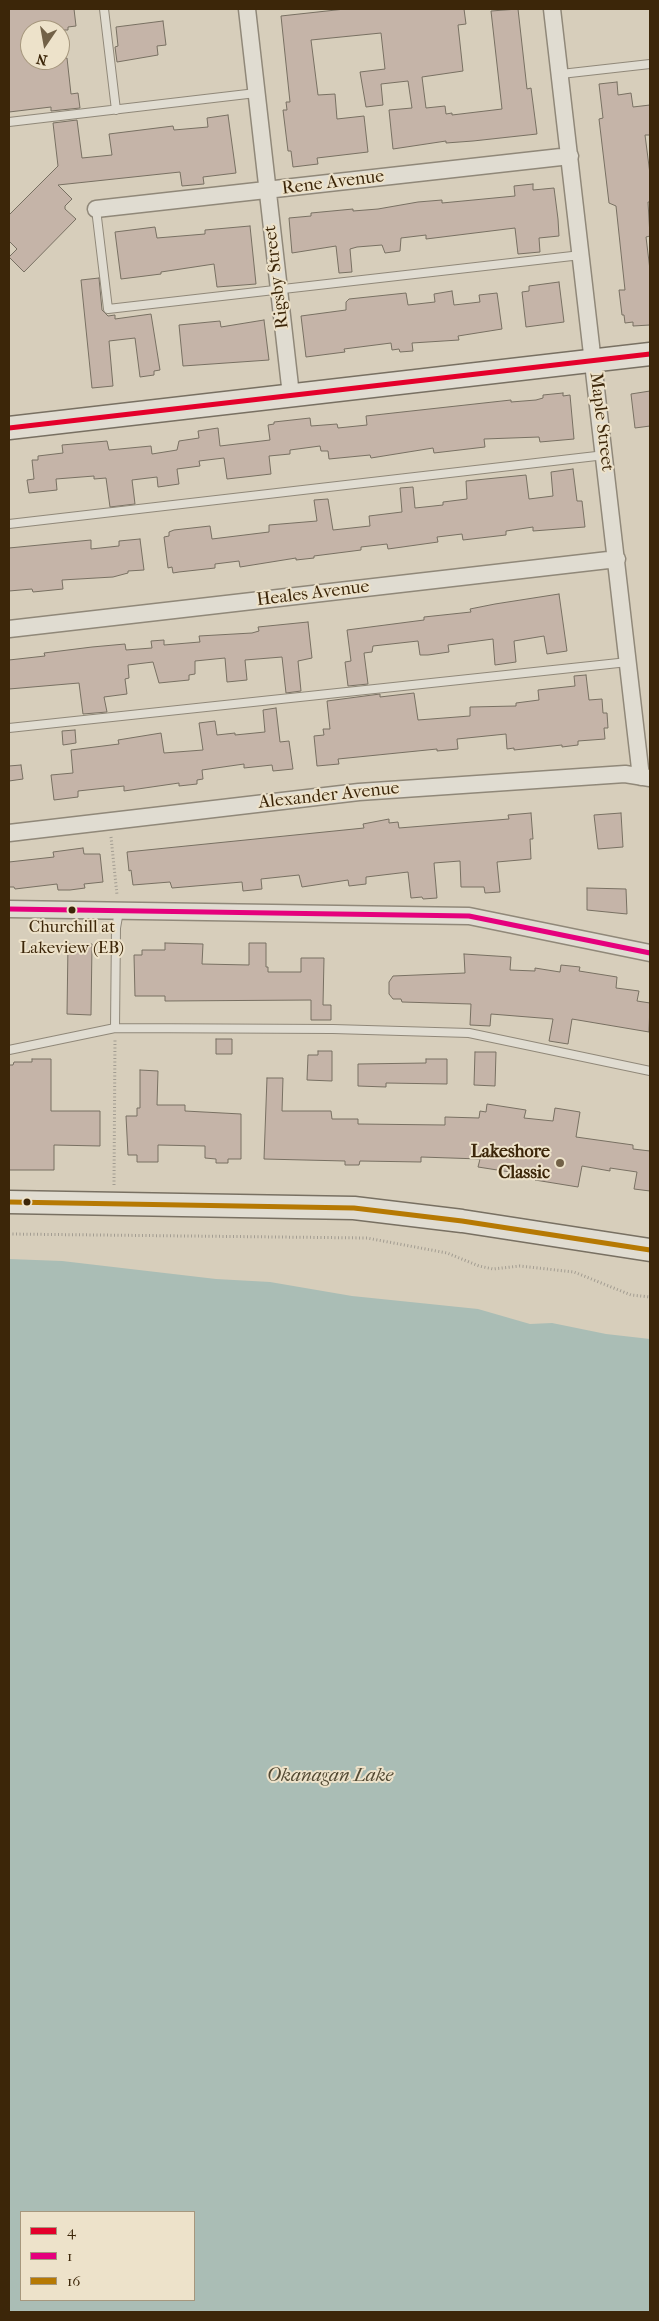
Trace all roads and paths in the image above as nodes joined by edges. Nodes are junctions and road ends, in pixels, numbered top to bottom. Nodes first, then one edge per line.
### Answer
1 (104, 9) edge
2 (247, 9) edge
3 (552, 9) edge
4 (650, 64) edge
5 (561, 74) junction
6 (256, 93) junction
7 (116, 110) junction
8 (9, 122) edge
9 (570, 156) junction
10 (267, 190) junction
11 (96, 209) joint
12 (581, 255) junction
13 (279, 289) junction
14 (650, 354) edge
15 (593, 360) junction
16 (290, 395) junction
17 (9, 428) edge
18 (606, 455) junction
19 (9, 524) edge
20 (617, 559) junction
21 (9, 629) edge
22 (628, 662) junction
23 (9, 728) edge
24 (645, 778) edge
25 (109, 821) junction
26 (9, 833) edge
27 (9, 909) edge
28 (118, 911) junction
29 (650, 953) edge
30 (115, 1028) junction
31 (9, 1050) edge
32 (650, 1071) edge
33 (9, 1202) edge
34 (114, 1203) junction
35 (9, 1234) edge
36 (650, 1250) edge
37 (650, 1298) edge

1 - 7 lane
2 - 6 street, Rigsby Street
3 - 5 street, Maple Street
4 - 5 lane
5 - 9 street, Maple Street
6 - 7 lane
6 - 10 street, Rigsby Street
7 - 8 lane
9 - 10 street, Rene Avenue
9 - 12 street, Maple Street
10 - 11 street, Rene Avenue
10 - 13 street, Rigsby Street
11 - 13 lane
12 - 13 lane
12 - 15 street, Maple Street
13 - 16 street, Rigsby Street
14 - 15 main road
15 - 16 main road
15 - 18 street, Maple Street
16 - 17 main road
18 - 19 lane
18 - 20 street, Maple Street
20 - 21 street, Heales Avenue
20 - 22 street, Maple Street
22 - 23 lane
22 - 24 street, Maple Street
24 - 25 street, Alexander Avenue
25 - 26 street, Alexander Avenue
25 - 28 path
27 - 28 street
28 - 29 street
28 - 30 lane
30 - 31 lane
30 - 32 lane
30 - 34 path
33 - 34 main road
34 - 36 main road
35 - 37 path

